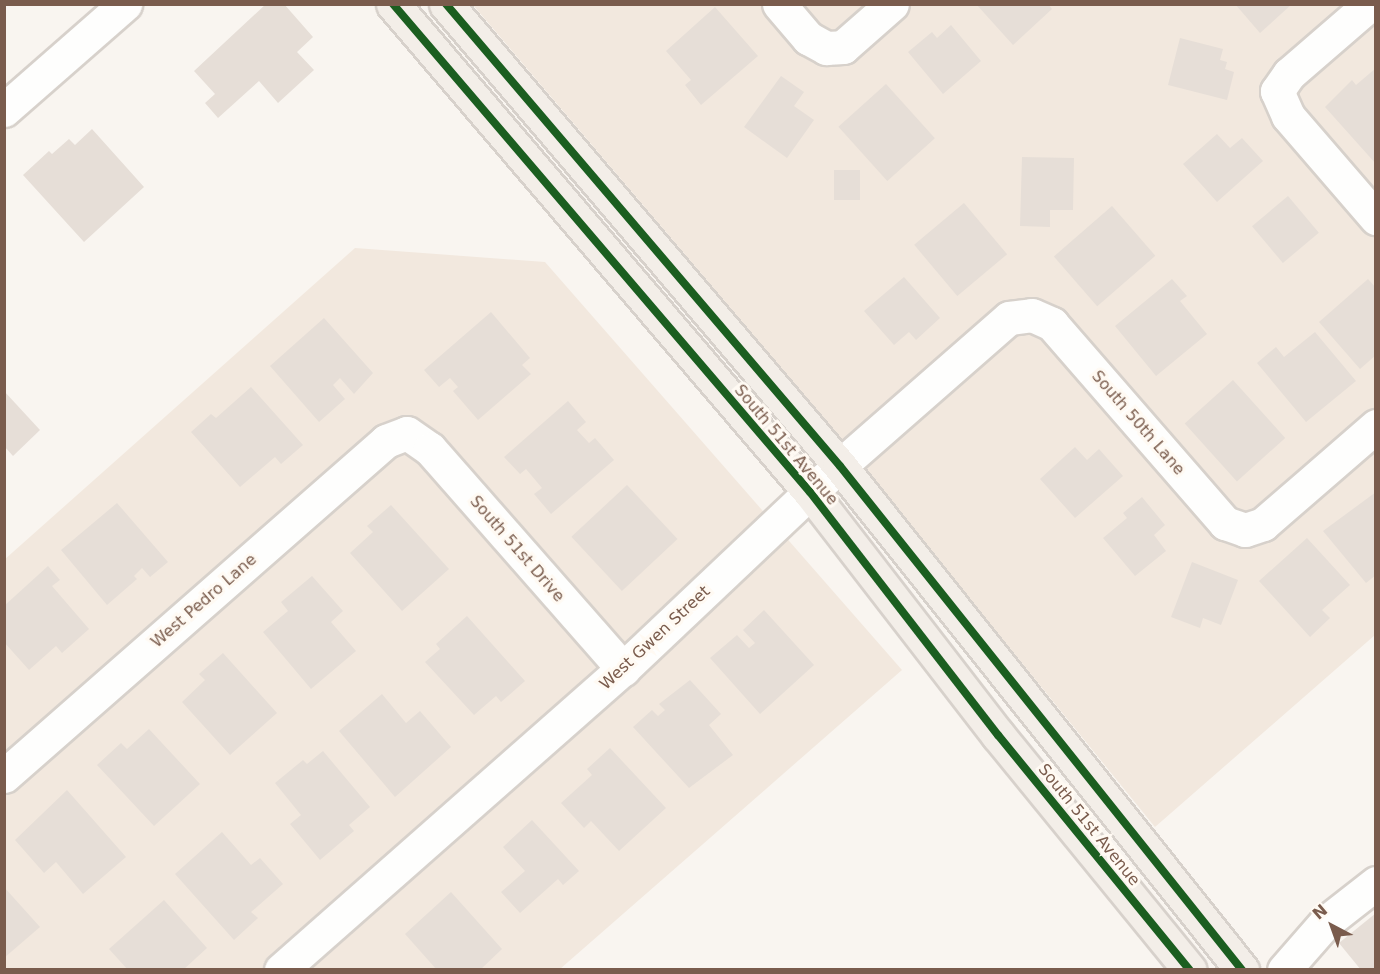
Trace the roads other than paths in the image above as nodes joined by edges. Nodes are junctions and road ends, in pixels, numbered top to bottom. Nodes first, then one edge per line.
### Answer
1 (125, 4) edge
2 (393, 4) edge
3 (447, 4) edge
4 (779, 4) edge
5 (892, 4) edge
6 (1370, 4) edge
7 (4, 110) edge
8 (1376, 218) edge
9 (1032, 315) joint
10 (1376, 426) edge
11 (407, 433) joint
12 (840, 466) junction
13 (810, 492) junction
14 (623, 669) junction
15 (988, 722) junction
16 (4, 776) edge
17 (1147, 854) junction
18 (1376, 883) edge
19 (1186, 968) edge
20 (281, 969) edge
21 (1242, 969) edge
22 (1284, 969) edge

1 - 7 street
2 - 13 main road, South 51st Avenue
3 - 12 main road, South 51st Avenue
4 - 5 street
6 - 8 street
9 - 10 street, South 50th Lane
9 - 12 street, West Gwen Street
11 - 14 street, South 51st Drive
11 - 16 street, West Pedro Lane
12 - 13 street, West Gwen Street
12 - 17 main road, South 51st Avenue
13 - 14 street, West Gwen Street
13 - 15 main road, South 51st Avenue
14 - 20 street, West Gwen Street
15 - 17 main road
15 - 19 main road, South 51st Avenue
17 - 21 main road, South 51st Avenue
18 - 22 street

